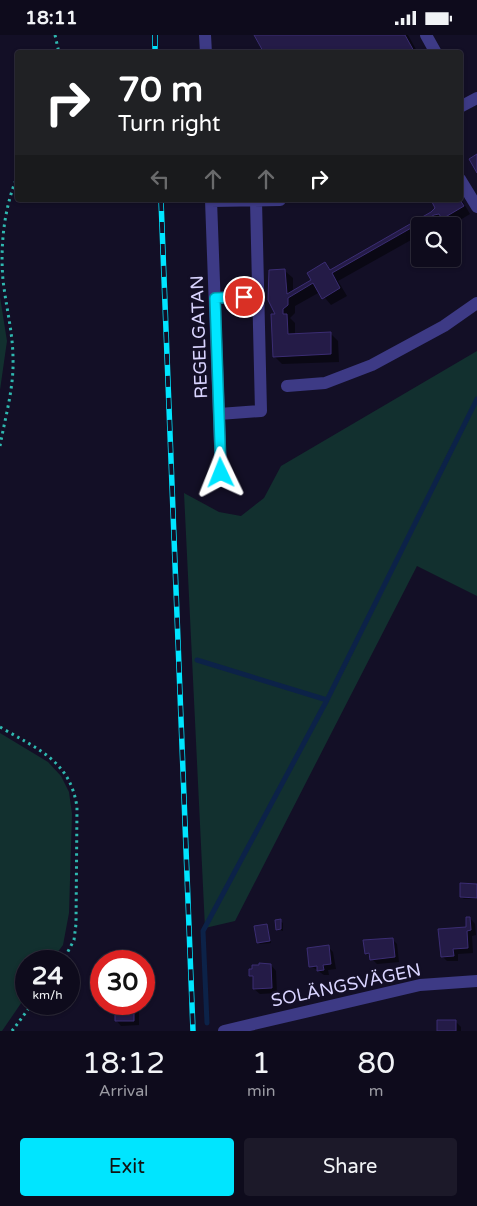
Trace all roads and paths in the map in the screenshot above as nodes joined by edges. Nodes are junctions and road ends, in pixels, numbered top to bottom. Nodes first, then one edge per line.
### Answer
1 (55, 35) edge
2 (205, 35) edge
3 (426, 35) edge
4 (58, 50) edge
5 (206, 50) edge
6 (434, 50) edge
7 (477, 97) edge
8 (463, 105) edge
9 (463, 184) edge
10 (15, 187) edge
11 (211, 202) edge
12 (256, 202) edge
13 (477, 207) edge
14 (258, 296) junction
15 (215, 298) junction
16 (477, 303) edge
17 (287, 386) dead end
18 (219, 414) junction
19 (0, 446) edge
20 (221, 473) dead end
21 (0, 727) edge
22 (69, 950) edge
23 (477, 981) edge
24 (24, 1015) edge
25 (12, 1031) edge
26 (224, 1031) edge

1 - 4 path
2 - 5 street
3 - 6 street
7 - 8 street
9 - 13 street
10 - 19 path
11 - 15 street, REGELGATAN
12 - 14 street
14 - 15 street
14 - 18 street
15 - 18 street, REGELGATAN
16 - 17 street
18 - 20 street, REGELGATAN
21 - 22 path
23 - 26 street, SOLÄNGSVÄGEN
24 - 25 path

